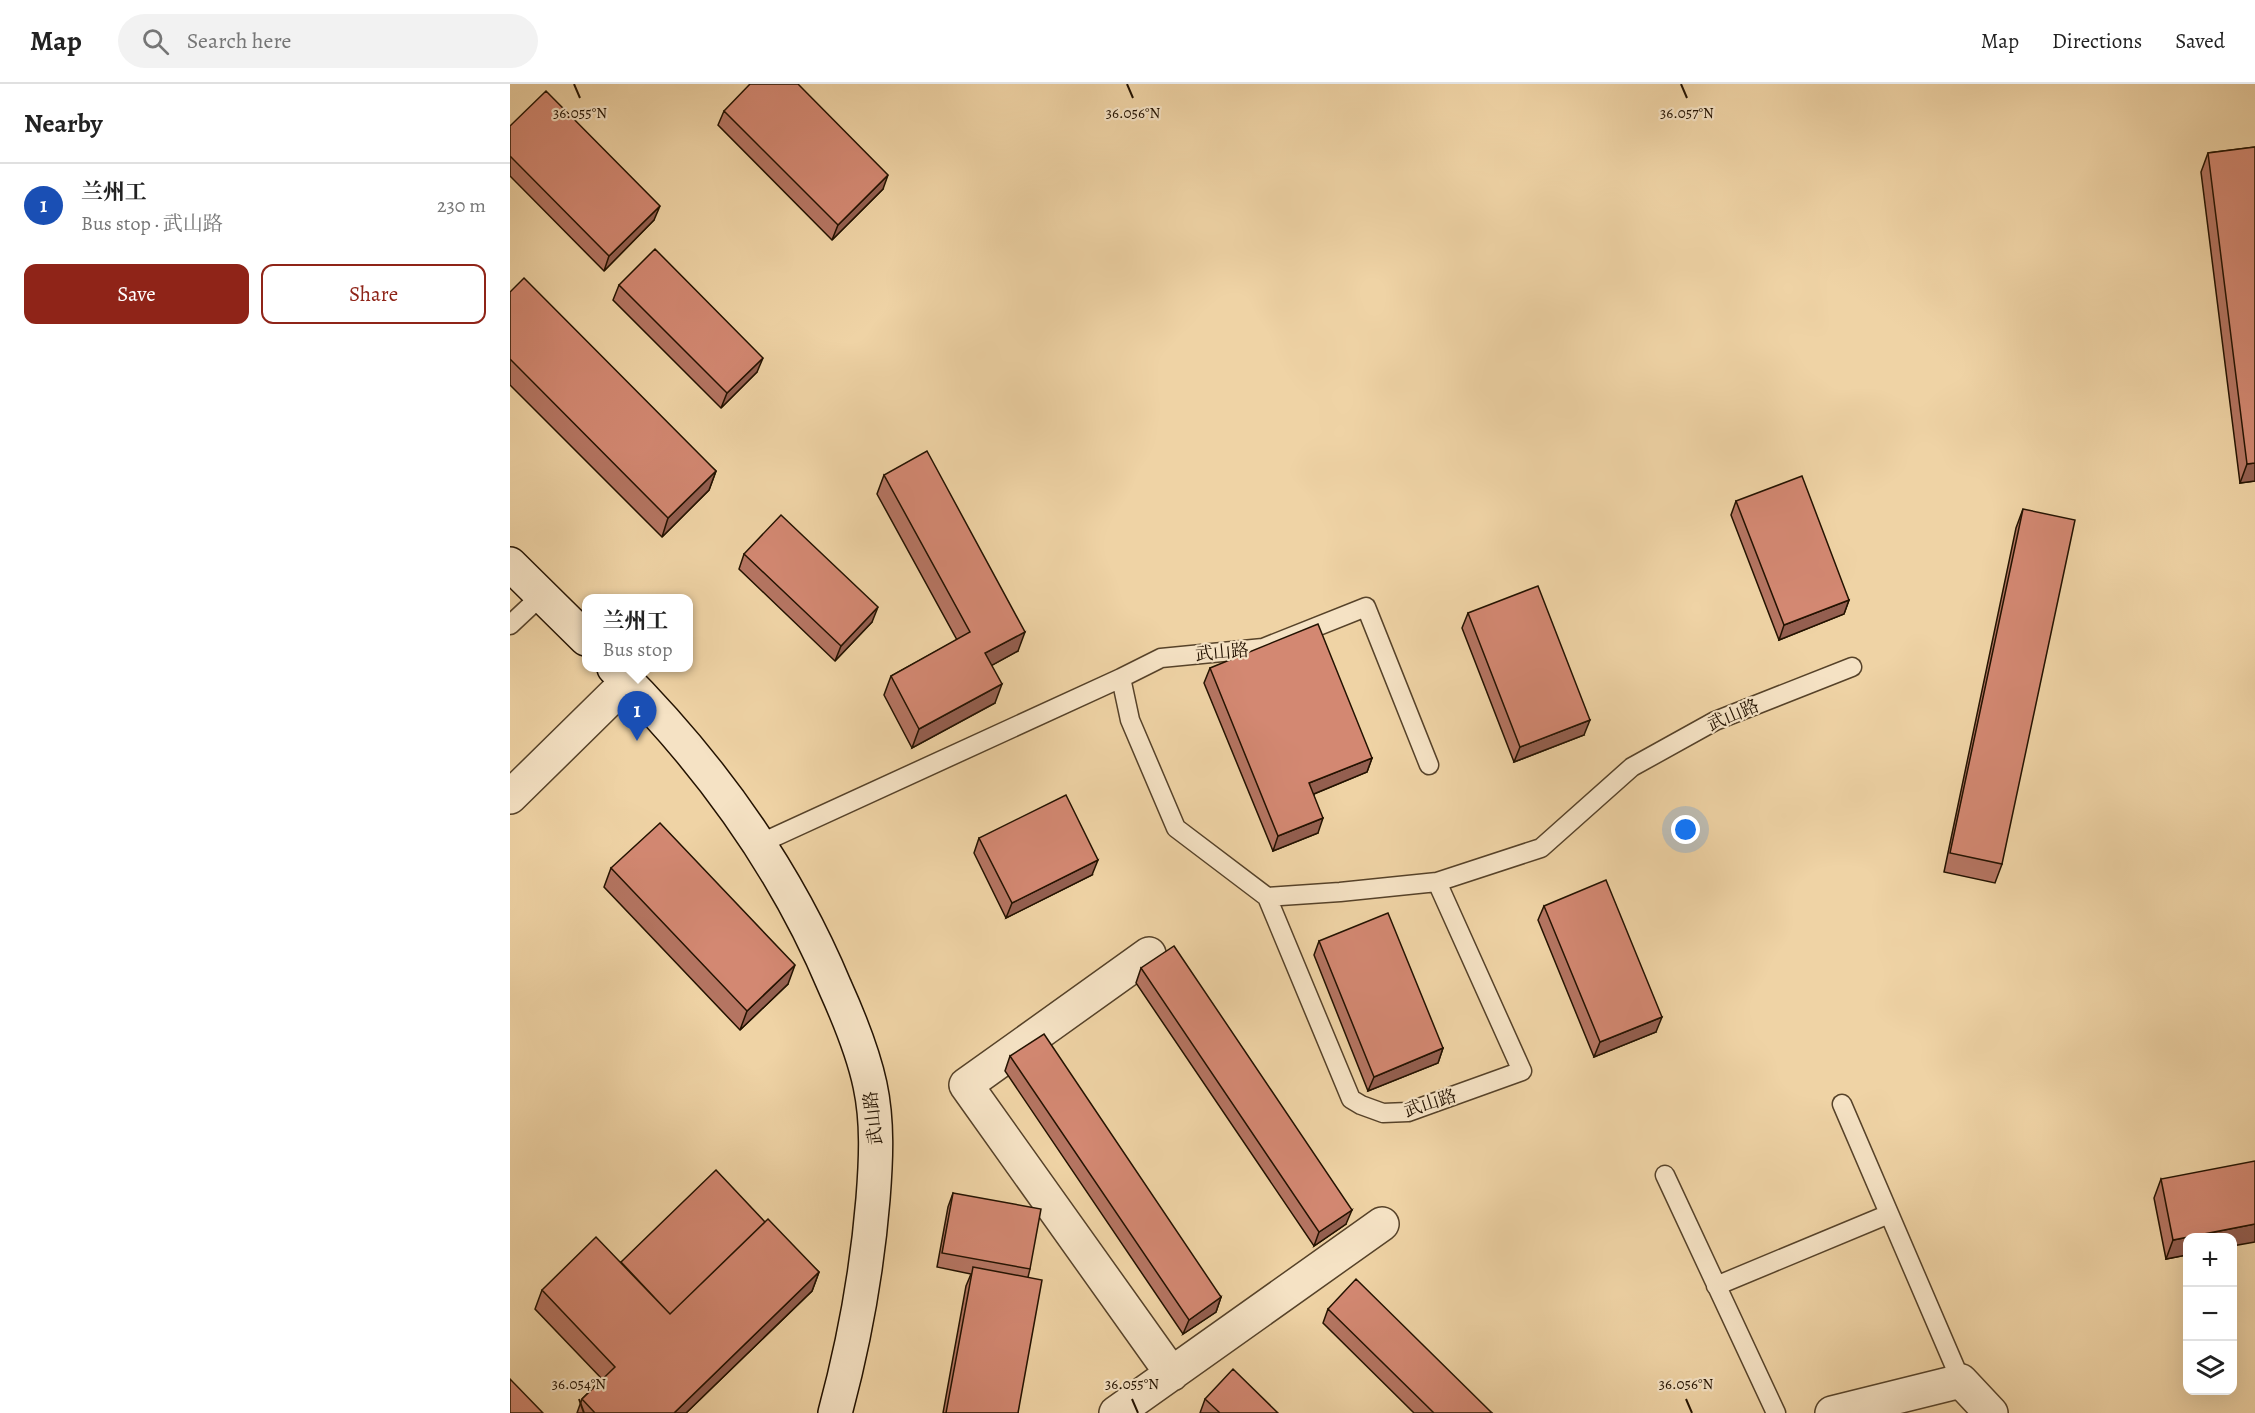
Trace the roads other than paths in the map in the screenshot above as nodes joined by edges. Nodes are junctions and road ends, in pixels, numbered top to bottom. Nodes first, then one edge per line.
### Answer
1 (510, 564) edge
2 (542, 595) junction
3 (510, 625) edge
4 (582, 635) edge
5 (1852, 668) dead end
6 (621, 674) edge
7 (1121, 678) junction
8 (1429, 765) dead end
9 (510, 797) edge
10 (759, 844) junction
11 (1437, 882) junction
12 (1267, 897) junction
13 (1149, 954) dead end
14 (1842, 1104) dead end
15 (1665, 1175) dead end
16 (1889, 1214) junction
17 (1382, 1224) dead end
18 (1716, 1286) junction
19 (1172, 1374) junction
20 (1977, 1401) edge
21 (1881, 1407) edge
22 (835, 1413) edge
23 (1116, 1413) edge
24 (1776, 1413) edge
25 (1832, 1413) edge

1 - 2 street
2 - 3 lane
2 - 4 street
5 - 11 lane, 武山路
6 - 9 street
6 - 10 street, 武山路
7 - 8 lane, 武山路
7 - 10 lane, 武山路
7 - 12 lane
10 - 22 street, 武山路
11 - 12 lane, 武山路
11 - 12 lane, 武山路
13 - 19 street
14 - 16 lane
15 - 18 lane
16 - 18 lane
16 - 20 lane
17 - 19 street
18 - 24 lane
19 - 23 street
20 - 21 street
21 - 25 street

